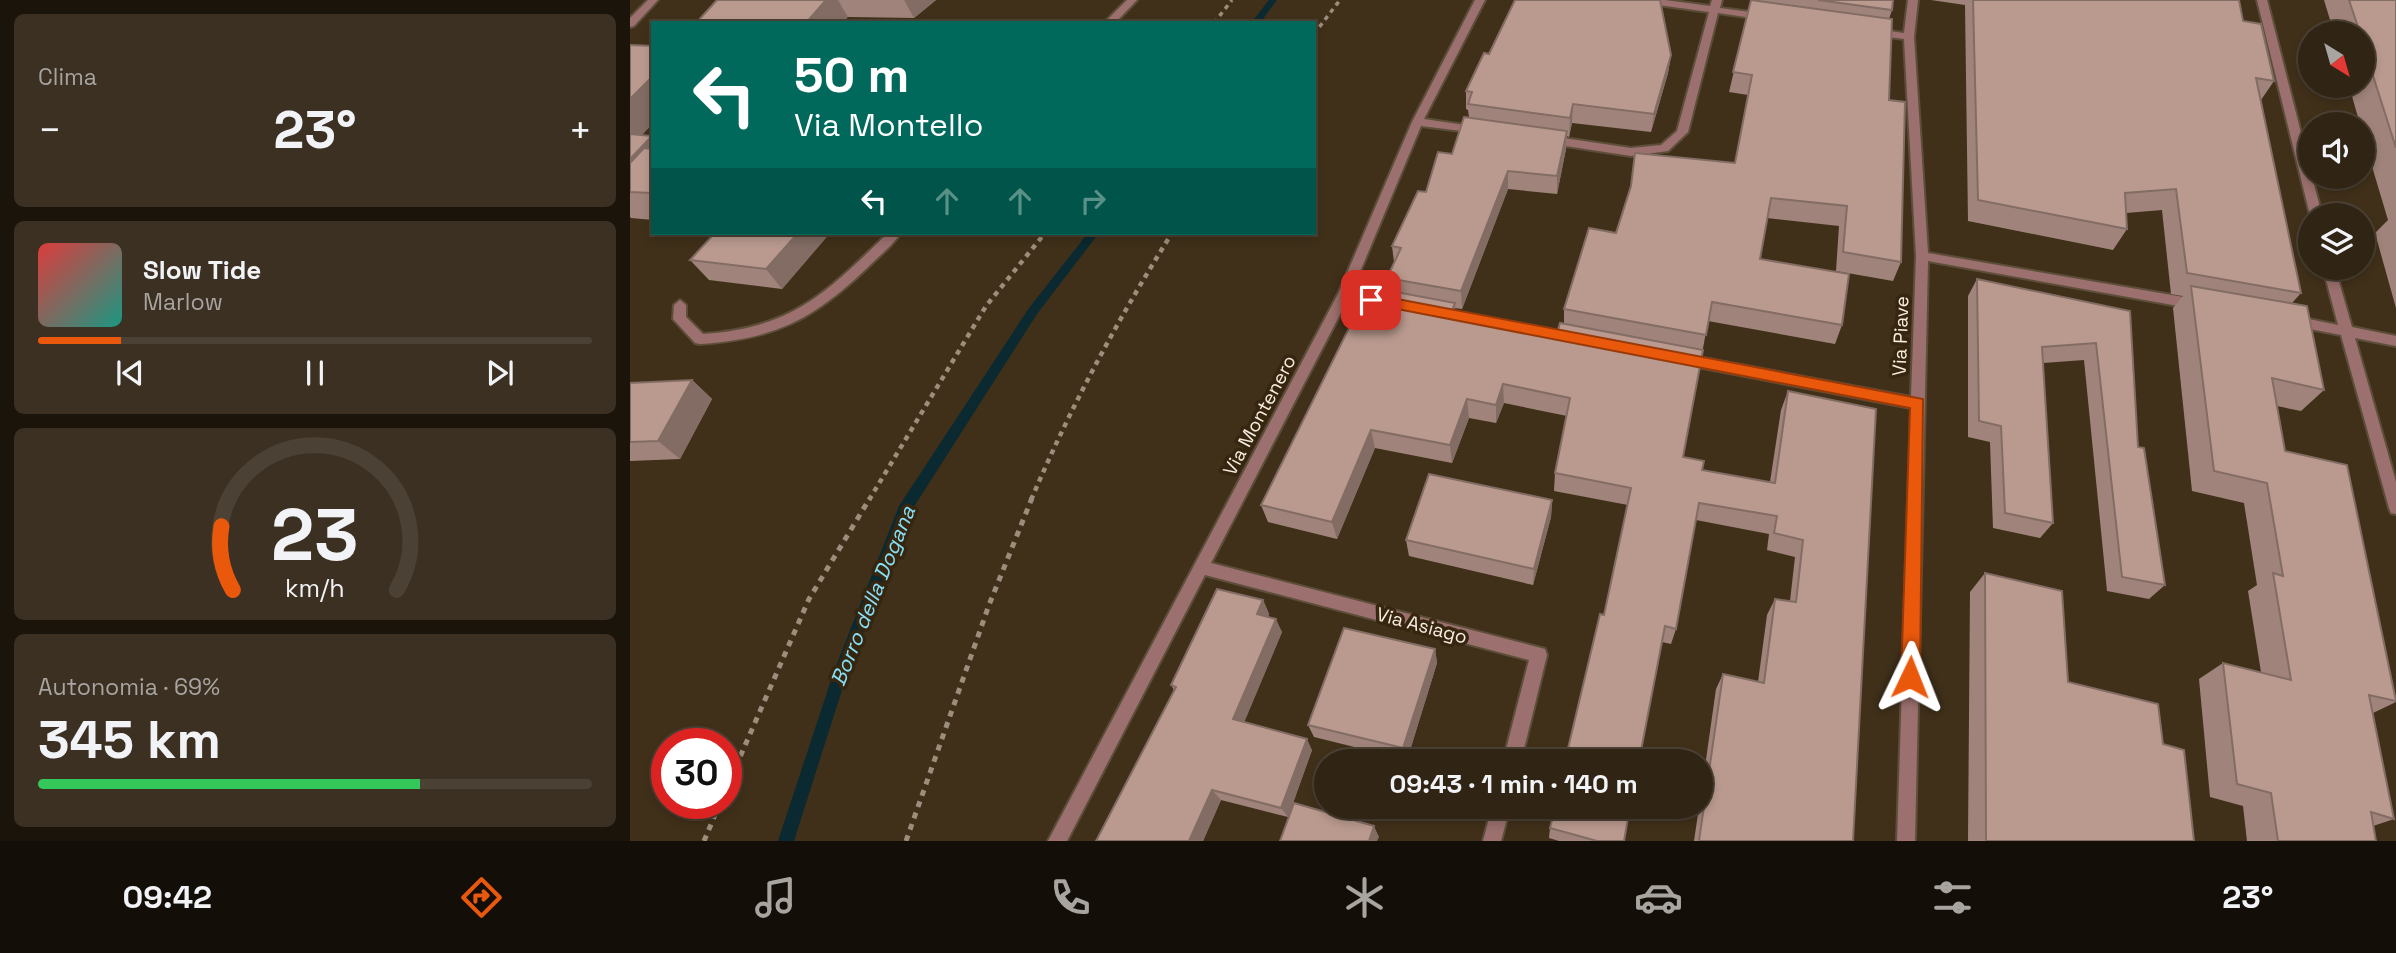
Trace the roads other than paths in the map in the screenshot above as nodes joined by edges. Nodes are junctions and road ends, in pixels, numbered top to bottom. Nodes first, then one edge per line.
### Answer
1 (653, 0) edge
2 (1132, 0) edge
3 (1480, 0) edge
4 (1644, 0) edge
5 (1913, 0) edge
6 (2262, 0) edge
7 (1716, 5) edge
8 (1780, 19) edge
9 (1111, 21) edge
10 (630, 24) edge
11 (1857, 30) edge
12 (1909, 37) junction
13 (1417, 122) junction
14 (1484, 131) edge
15 (1538, 139) edge
16 (2313, 203) edge
17 (893, 235) edge
18 (1922, 256) junction
19 (2332, 280) edge
20 (1344, 294) junction
21 (680, 305) dead end
22 (1399, 305) edge
23 (2208, 306) edge
24 (2277, 318) edge
25 (2345, 330) junction
26 (2396, 341) edge
27 (1672, 357) edge
28 (1918, 404) junction
29 (2396, 508) edge
30 (1200, 567) junction
31 (1515, 749) edge
32 (1498, 819) edge
33 (1057, 841) edge
34 (1492, 841) edge
35 (1906, 841) edge

1 - 10 street
2 - 9 street
3 - 13 street, Via Montenero
4 - 7 street
5 - 12 street, Via Piave
6 - 16 street
7 - 8 street
7 - 15 street
11 - 12 street
12 - 18 street, Via Piave
13 - 14 street
13 - 20 street, Via Montenero
17 - 21 street
18 - 23 street
18 - 28 street, Via Piave
19 - 25 street
20 - 22 street
20 - 30 street, Via Montenero
24 - 25 street
25 - 26 street
25 - 29 street
27 - 28 street
28 - 35 street, Via Piave
30 - 31 street, Via Asiago
30 - 33 street, Via Montenero
32 - 34 street

